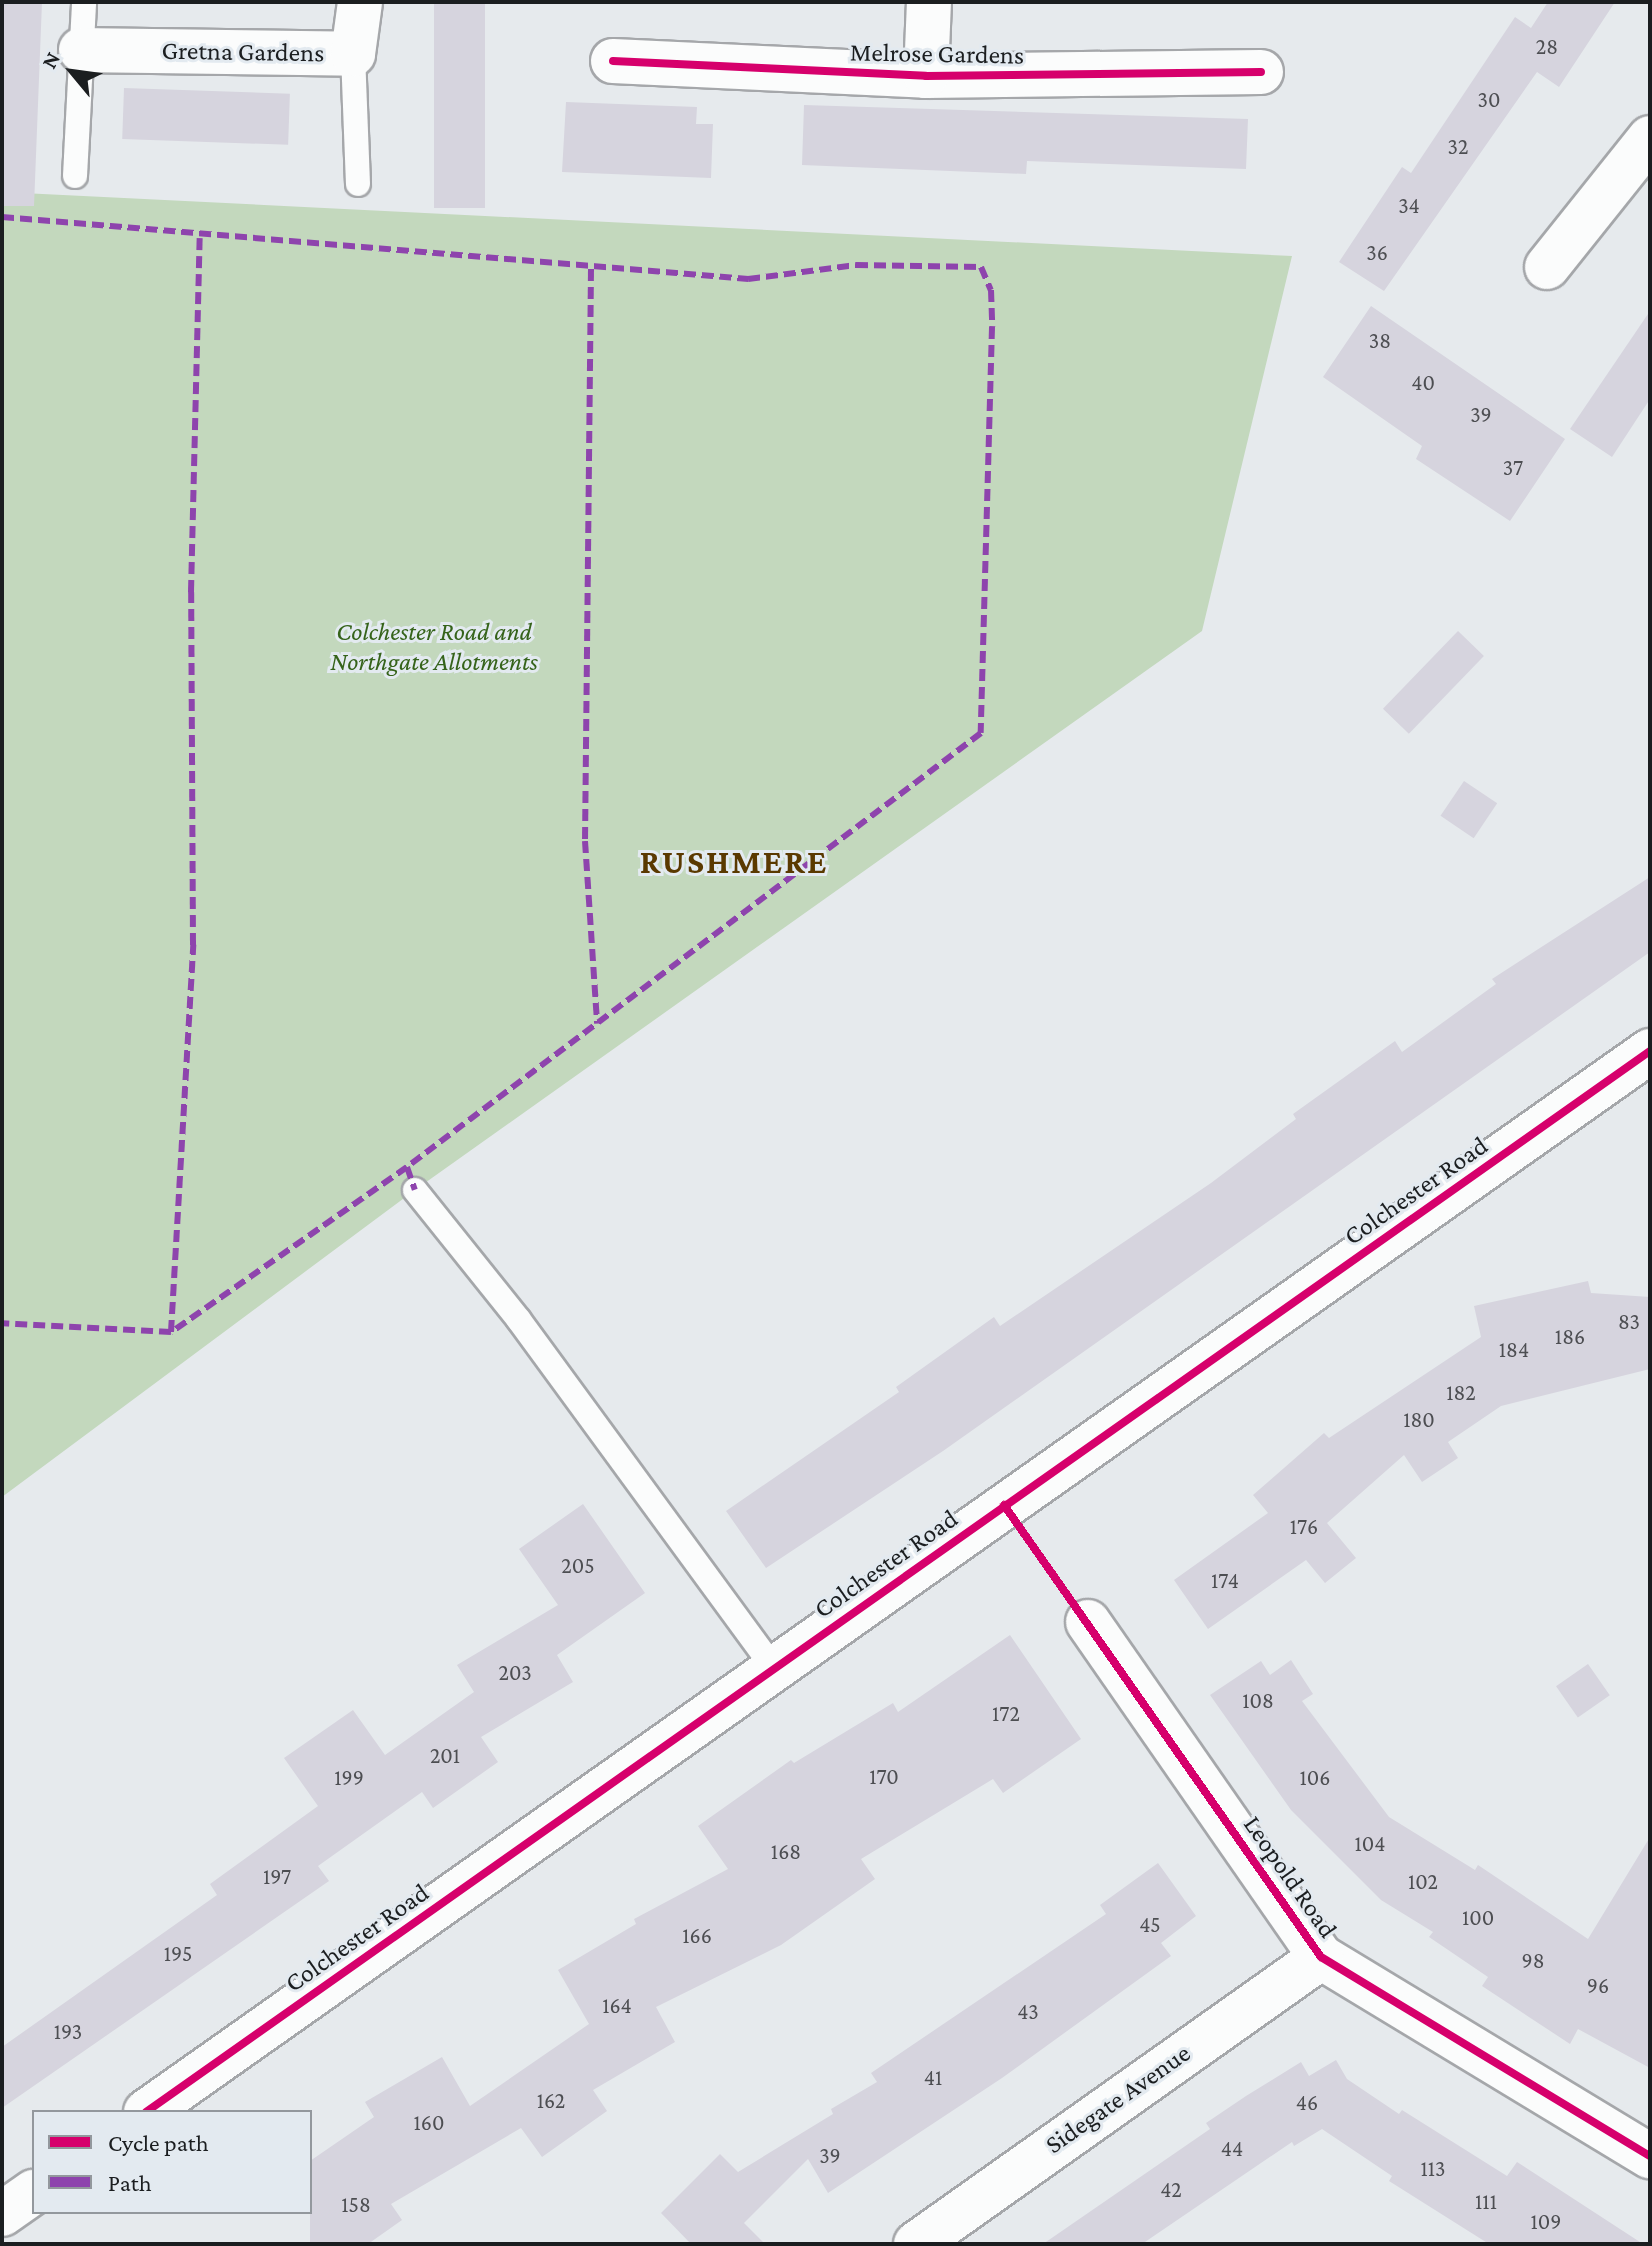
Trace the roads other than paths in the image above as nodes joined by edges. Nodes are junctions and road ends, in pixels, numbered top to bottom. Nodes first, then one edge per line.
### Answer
1 (84, 2) edge
2 (360, 2) edge
3 (929, 2) edge
4 (81, 50) junction
5 (353, 54) junction
6 (613, 61) dead end
7 (1261, 72) dead end
8 (926, 76) junction
9 (1650, 138) edge
10 (75, 176) dead end
11 (358, 184) dead end
12 (1547, 267) dead end
13 (1650, 1051) edge
14 (415, 1190) dead end
15 (1088, 1622) dead end
16 (773, 1667) junction
17 (1321, 1957) junction
18 (149, 2110) edge
19 (1650, 2156) edge
20 (32, 2193) edge
21 (2, 2214) edge
22 (916, 2244) edge

1 - 4 lane
2 - 5 street, Gretna Gardens
3 - 8 street, Melrose Gardens
4 - 5 street, Gretna Gardens
4 - 10 lane
5 - 11 lane
6 - 8 street, Melrose Gardens
7 - 8 street, Melrose Gardens
9 - 12 street
13 - 16 street, Colchester Road
14 - 16 lane
15 - 17 street, Leopold Road
16 - 18 street, Colchester Road
17 - 19 street, Leopold Road
17 - 22 street, Sidegate Avenue
20 - 21 street

